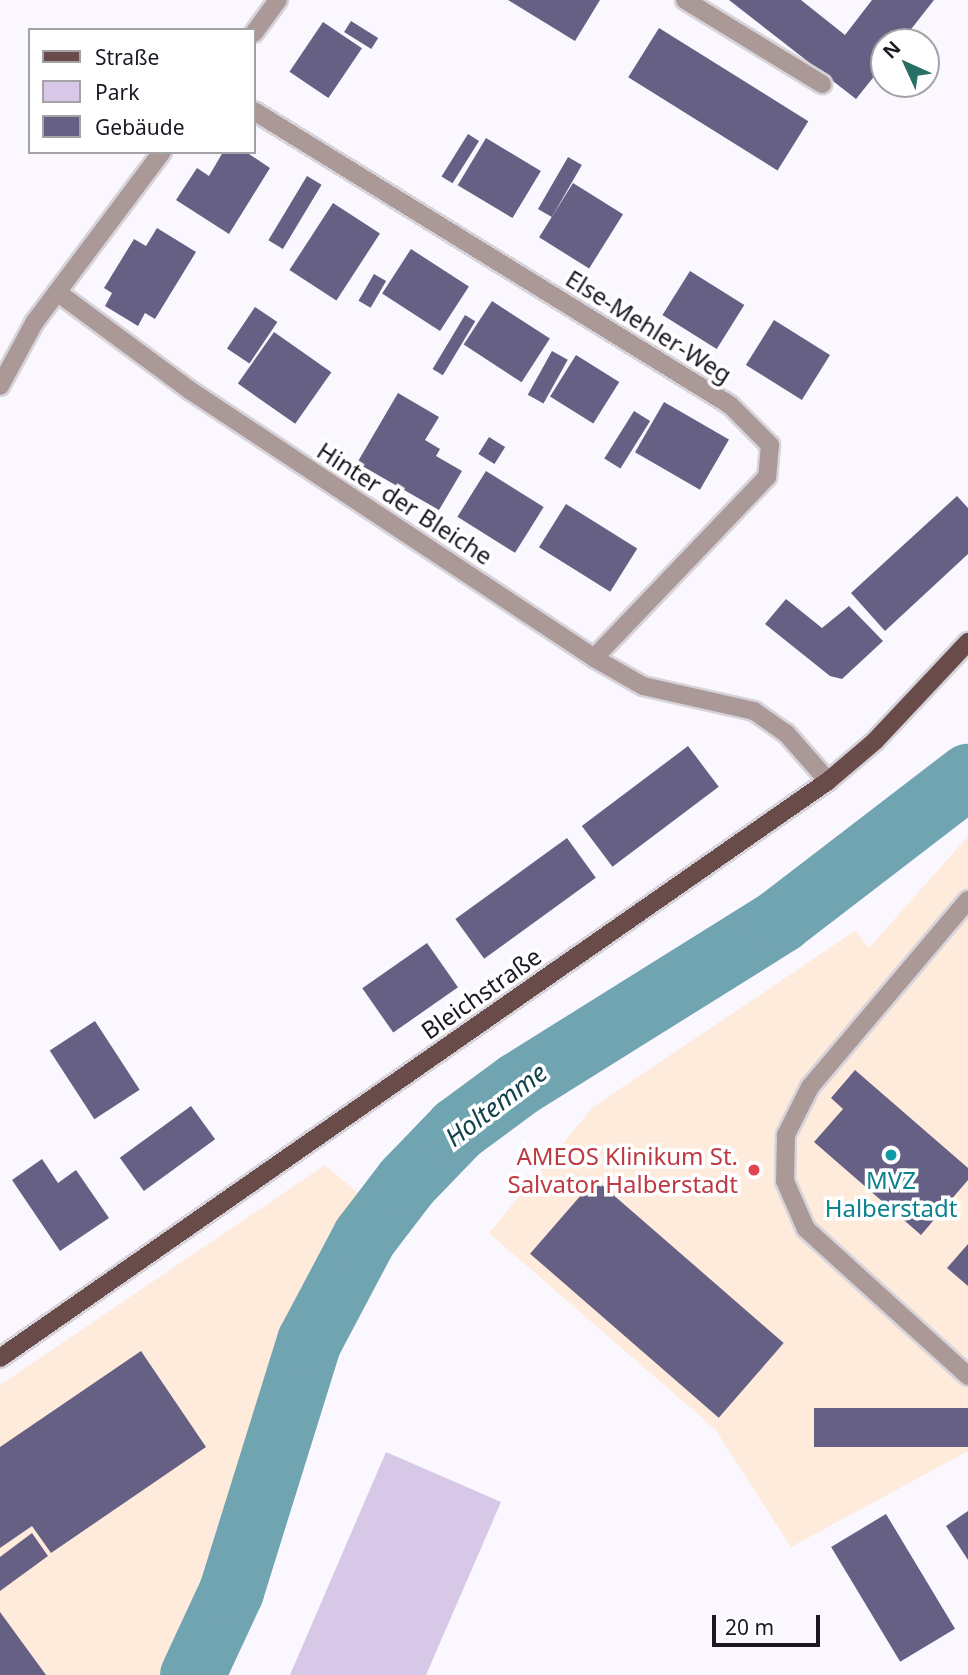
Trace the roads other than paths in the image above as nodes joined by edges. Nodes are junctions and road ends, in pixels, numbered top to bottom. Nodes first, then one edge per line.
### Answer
1 (278, 0) edge
2 (685, 0) edge
3 (256, 30) edge
4 (822, 84) dead end
5 (256, 112) edge
6 (160, 154) edge
7 (57, 292) junction
8 (0, 386) edge
9 (968, 642) edge
10 (594, 658) junction
11 (828, 781) junction
12 (968, 900) edge
13 (0, 1358) edge
14 (968, 1376) edge

1 - 3 street
2 - 4 street
5 - 10 street, Else-Mehler-Weg
6 - 7 street
7 - 8 street
7 - 10 street, Hinter der Bleiche
9 - 11 main road, Bleichstraße
10 - 11 street, Hinter der Bleiche
11 - 13 main road, Bleichstraße
12 - 14 street

